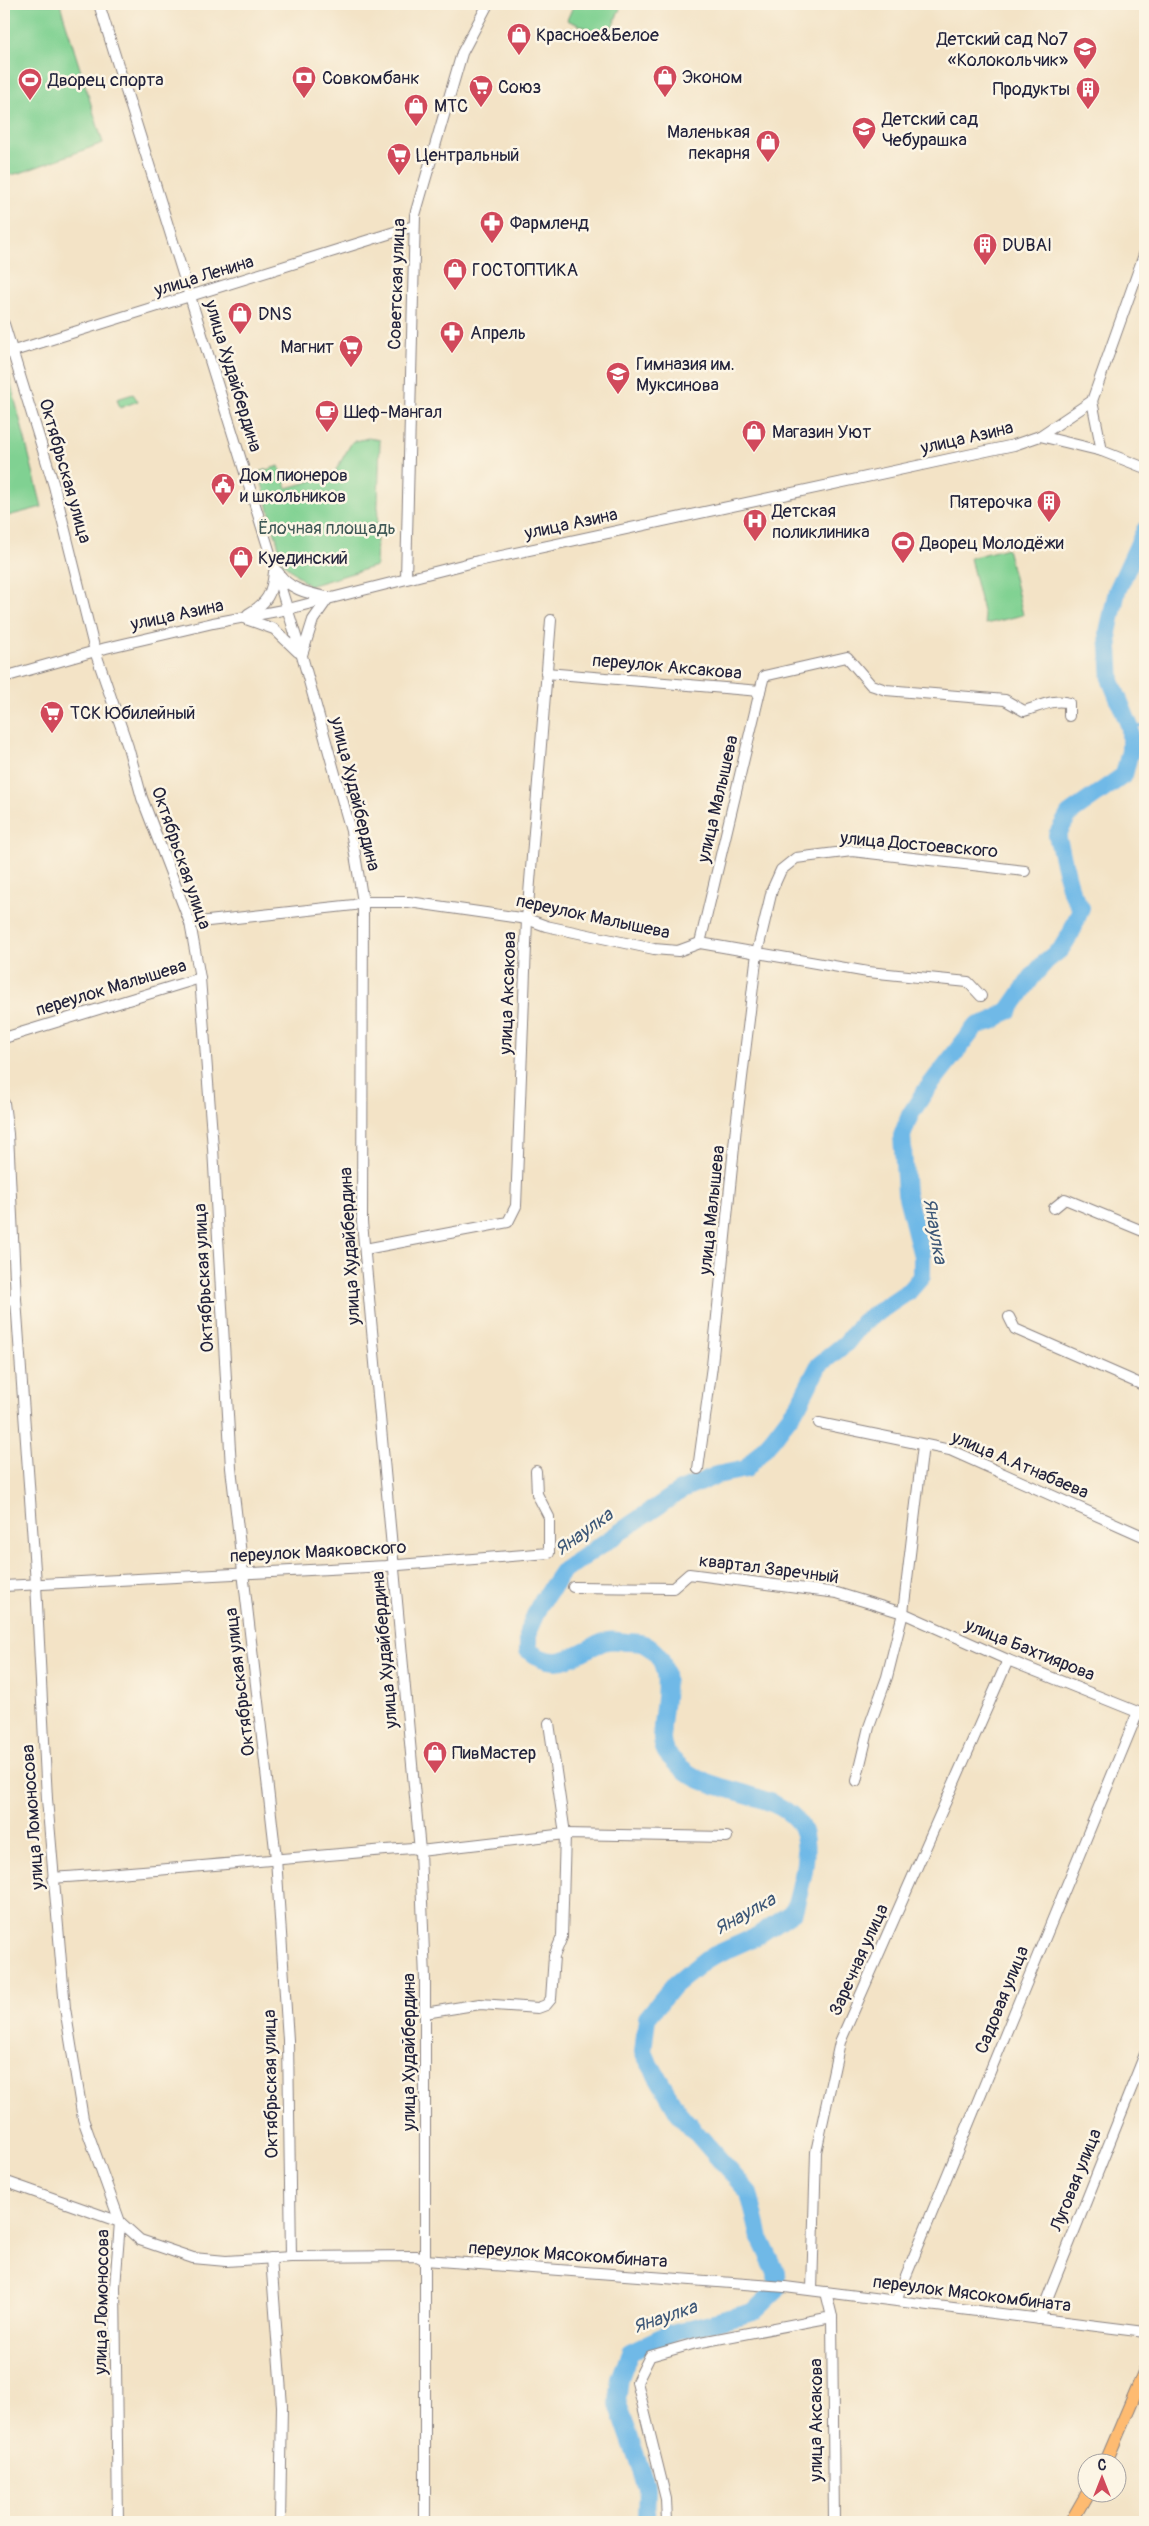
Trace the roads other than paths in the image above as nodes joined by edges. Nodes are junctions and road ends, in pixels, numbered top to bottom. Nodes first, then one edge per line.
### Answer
1 (99, 4) edge
2 (488, 4) edge
3 (414, 226) junction
4 (1145, 252) edge
5 (191, 298) junction
6 (4, 324) edge
7 (8, 353) edge
8 (1092, 401) junction
9 (1040, 436) junction
10 (1102, 451) junction
11 (1145, 468) edge
12 (274, 566) junction
13 (406, 578) junction
14 (329, 597) junction
15 (288, 609) junction
16 (240, 618) junction
17 (551, 620) dead end
18 (95, 651) junction
19 (302, 656) junction
20 (546, 673) junction
21 (4, 676) edge
22 (760, 691) junction
23 (1069, 716) dead end
24 (1026, 871) dead end
25 (363, 902) junction
26 (527, 919) junction
27 (190, 923) junction
28 (700, 943) junction
29 (757, 953) junction
30 (200, 978) junction
31 (981, 996) dead end
32 (4, 1038) edge
33 (4, 1103) edge
34 (1054, 1208) dead end
35 (1145, 1232) edge
36 (366, 1249) junction
37 (16, 1299) junction
38 (4, 1300) edge
39 (1009, 1317) dead end
40 (1145, 1386) edge
41 (819, 1423) dead end
42 (923, 1445) junction
43 (698, 1469) dead end
44 (536, 1471) dead end
45 (1145, 1537) edge
46 (394, 1565) junction
47 (243, 1572) junction
48 (36, 1584) junction
49 (4, 1586) edge
50 (573, 1587) dead end
51 (903, 1613) junction
52 (1008, 1660) junction
53 (1142, 1713) edge
54 (549, 1723) dead end
55 (856, 1781) dead end
56 (565, 1834) junction
57 (727, 1837) dead end
58 (420, 1851) junction
59 (276, 1858) junction
60 (53, 1878) junction
61 (425, 2013) junction
62 (1145, 2054) edge
63 (4, 2180) edge
64 (120, 2222) junction
65 (291, 2257) junction
66 (271, 2258) junction
67 (425, 2260) junction
68 (812, 2290) junction
69 (826, 2292) junction
70 (896, 2300) junction
71 (832, 2317) junction
72 (1039, 2318) junction
73 (1145, 2332) edge
74 (1145, 2370) edge
75 (1109, 2454) edge
76 (1081, 2504) edge
77 (118, 2522) edge
78 (280, 2522) edge
79 (425, 2522) edge
80 (667, 2522) edge
81 (834, 2522) edge
82 (1071, 2522) edge

1 - 5 street, улица Худайбердина
2 - 3 street, Советская улица
3 - 5 street, улица Ленина
3 - 13 street, Советская улица
4 - 8 street
5 - 7 street, улица Ленина
5 - 12 street, улица Худайбердина
6 - 7 street, Октябрьская улица
7 - 18 street, Октябрьская улица
8 - 9 street
8 - 10 street
9 - 10 street, улица Азина
9 - 13 street, улица Азина
10 - 11 street, улица Азина
12 - 14 street
12 - 15 street, улица Худайбердина
12 - 16 street
13 - 14 street, улица Азина
14 - 15 street, улица Азина
14 - 19 street
15 - 16 street, улица Азина
15 - 19 street, улица Худайбердина
16 - 18 street, улица Азина
16 - 19 street
17 - 20 street, улица Аксакова
18 - 21 street, улица Азина
18 - 27 street, Октябрьская улица
19 - 25 street, улица Худайбердина
20 - 22 street, переулок Аксакова
20 - 26 street, улица Аксакова
22 - 23 street, переулок Аксакова
22 - 28 street, улица Малышева
24 - 29 street, улица Достоевского
25 - 26 street, переулок Малышева
25 - 27 street, переулок Малышева
25 - 36 street, улица Худайбердина
26 - 28 street, переулок Малышева
26 - 36 street, улица Аксакова
27 - 30 street, Октябрьская улица
28 - 29 street, переулок Малышева
29 - 31 street, переулок Малышева
29 - 43 street, улица Малышева
30 - 32 street, переулок Малышева
30 - 47 street, Октябрьская улица
33 - 37 street, улица Ломоносова
34 - 35 street
36 - 46 street, улица Худайбердина
37 - 38 street
37 - 48 street, улица Ломоносова
39 - 40 street
41 - 42 street, улица А.Атнабаева
42 - 45 street, улица А.Атнабаева
42 - 51 street
44 - 46 street, переулок Маяковского
46 - 47 street, переулок Маяковского
46 - 58 street, улица Худайбердина
47 - 48 street, переулок Маяковского
47 - 59 street, Октябрьская улица
48 - 49 street, переулок Маяковского
48 - 60 street, улица Ломоносова
50 - 51 street, квартал Заречный
51 - 52 street, улица Бахтиярова
51 - 55 street
52 - 53 street, улица Бахтиярова
52 - 68 street, Заречная улица
53 - 70 street, Садовая улица
54 - 56 street
56 - 57 street
56 - 58 street
56 - 61 street
58 - 59 street
58 - 61 street, улица Худайбердина
59 - 60 street
59 - 65 street, Октябрьская улица
60 - 64 street, улица Ломоносова
61 - 67 street, улица Худайбердина
62 - 72 street, Луговая улица
63 - 64 street, переулок Мясокомбината
64 - 66 street, переулок Мясокомбината
64 - 77 street, улица Ломоносова
65 - 66 street, переулок Мясокомбината
65 - 67 street, переулок Мясокомбината
66 - 78 street
67 - 68 street, переулок Мясокомбината
67 - 79 street, улица Худайбердина
68 - 69 street, переулок Мясокомбината
69 - 70 street, переулок Мясокомбината
69 - 71 street, улица Аксакова
70 - 72 street, переулок Мясокомбината
71 - 80 street
71 - 81 street, улица Аксакова
72 - 73 street, переулок Мясокомбината
74 - 75 main road
76 - 82 main road

